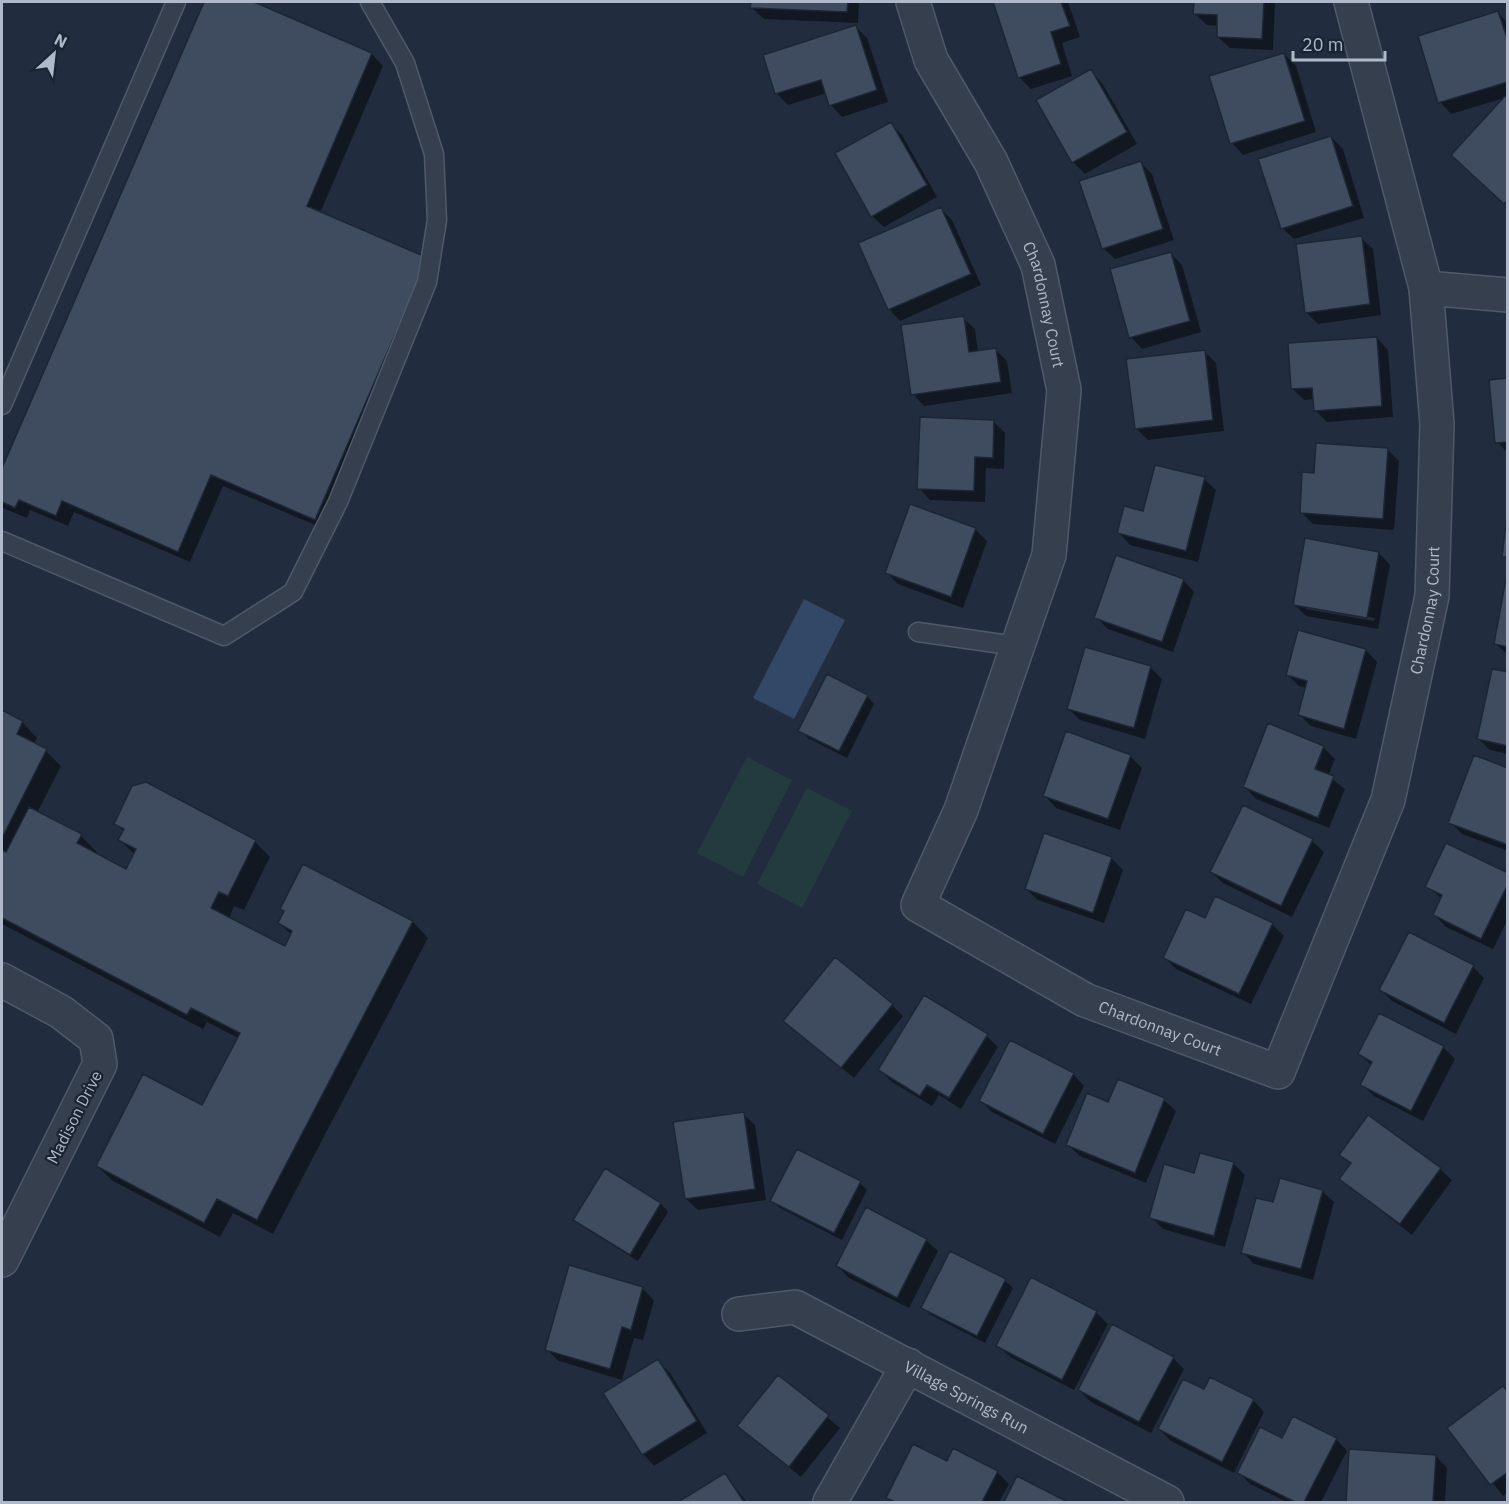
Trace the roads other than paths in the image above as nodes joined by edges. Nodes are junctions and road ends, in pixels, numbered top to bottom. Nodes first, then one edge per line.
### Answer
1 (176, 2) edge
2 (370, 2) edge
3 (913, 2) edge
4 (1351, 2) edge
5 (1426, 288) junction
6 (1508, 295) edge
7 (2, 405) edge
8 (2, 541) edge
9 (918, 632) dead end
10 (1016, 646) junction
11 (2, 980) edge
12 (2, 1260) edge
13 (739, 1314) dead end
14 (908, 1365) junction
15 (830, 1503) edge
16 (1167, 1503) edge

1 - 7 lane
2 - 8 lane
3 - 10 street, Chardonnay Court
4 - 5 street, Chardonnay Court
5 - 6 street
5 - 10 street, Chardonnay Court
9 - 10 lane
11 - 12 street, Madison Drive
13 - 14 street
14 - 15 street, Village Springs Run
14 - 16 street, Village Springs Run

